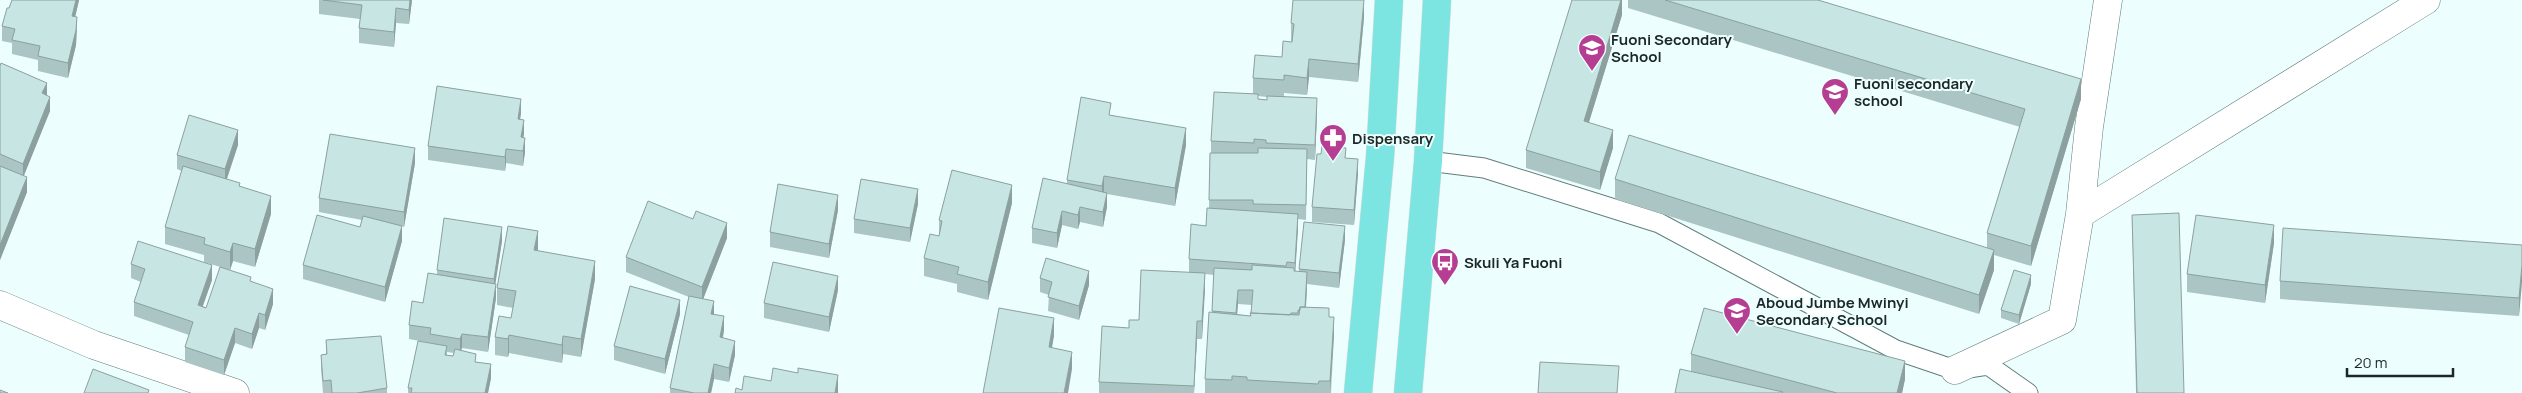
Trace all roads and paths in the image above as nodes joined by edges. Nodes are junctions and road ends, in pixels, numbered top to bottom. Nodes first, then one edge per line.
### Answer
1 (1389, 0) edge
2 (1437, 0) edge
3 (2108, 0) edge
4 (2426, 0) edge
5 (1428, 161) junction
6 (2080, 214) junction
7 (0, 305) edge
8 (1955, 370) junction
9 (235, 393) edge
10 (1358, 393) edge
11 (1408, 393) edge
12 (2028, 393) edge

1 - 10 main road
2 - 5 main road
3 - 6 street
4 - 6 street
5 - 8 lane
5 - 11 main road
6 - 8 street
7 - 9 street
8 - 12 lane

